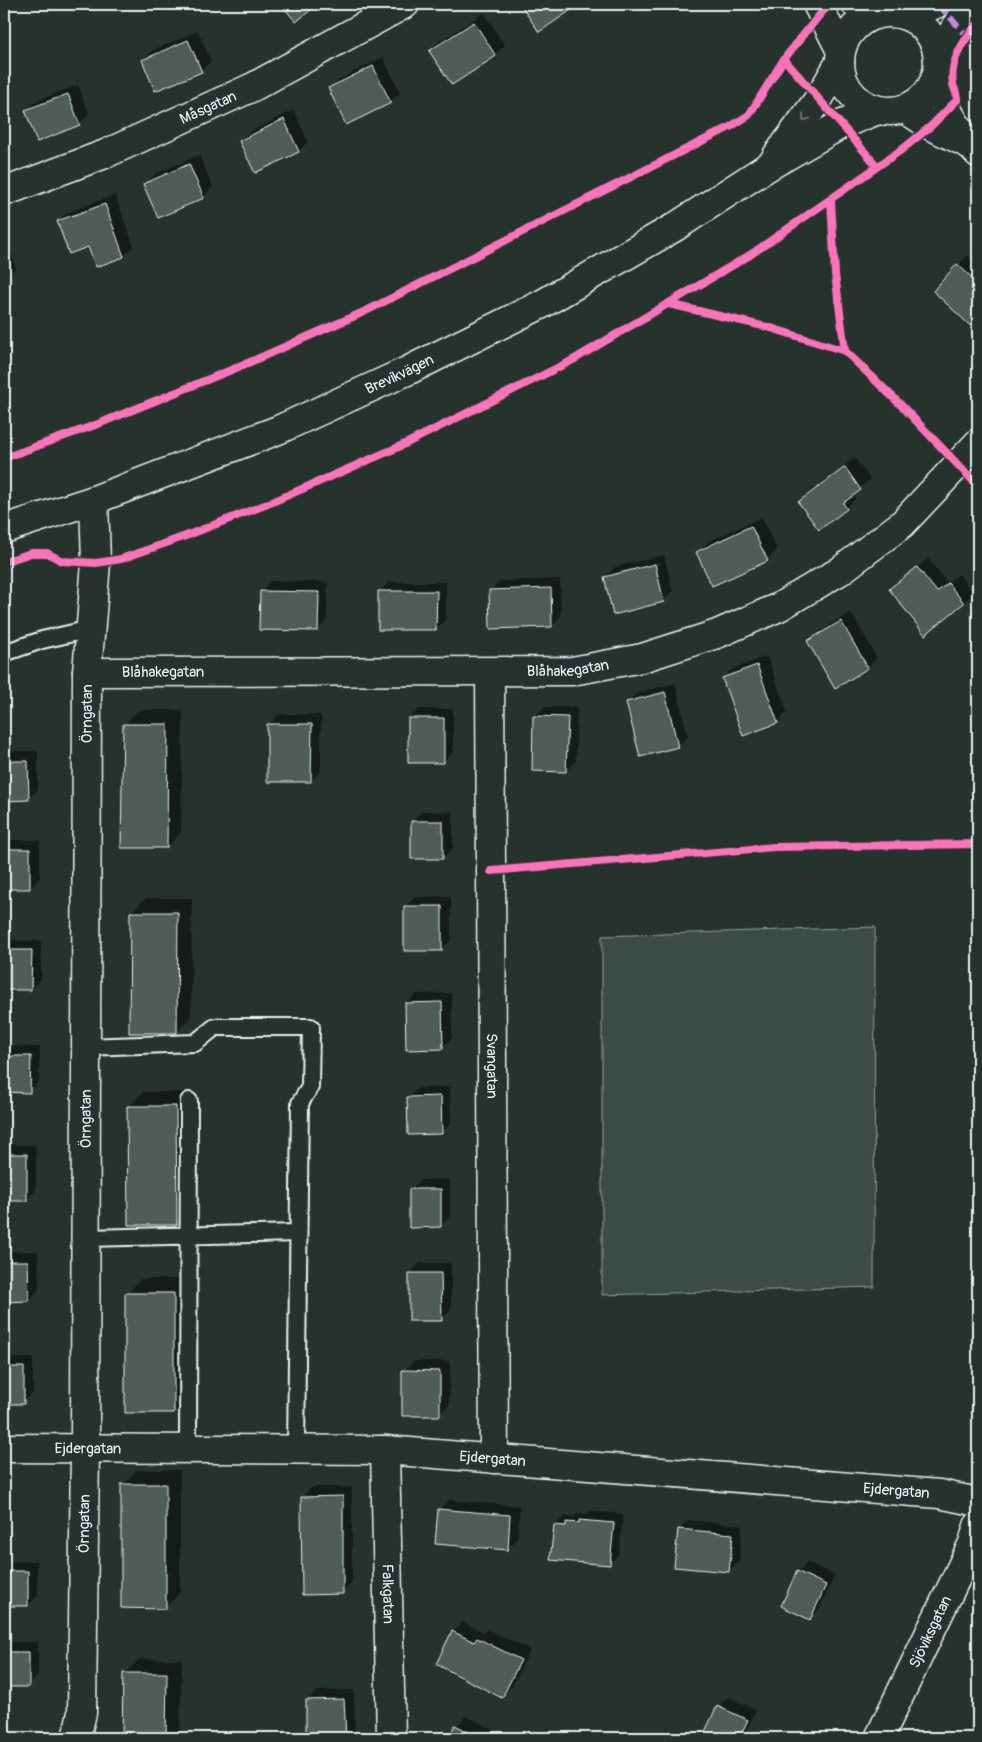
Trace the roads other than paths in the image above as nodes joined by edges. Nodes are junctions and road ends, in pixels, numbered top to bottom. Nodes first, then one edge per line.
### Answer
1 (817, 4) edge
2 (936, 4) edge
3 (969, 4) edge
4 (395, 6) edge
5 (867, 9) edge
6 (907, 16) junction
7 (841, 56) junction
8 (936, 70) junction
9 (905, 109) junction
10 (878, 110) junction
11 (974, 149) edge
12 (769, 166) junction
13 (4, 192) edge
14 (978, 443) edge
15 (94, 500) junction
16 (4, 529) edge
17 (91, 630) junction
18 (4, 654) edge
19 (87, 672) junction
20 (490, 672) junction
21 (86, 1047) junction
22 (189, 1101) dead end
23 (298, 1233) junction
24 (188, 1236) junction
25 (86, 1238) junction
26 (4, 1448) edge
27 (85, 1448) junction
28 (188, 1448) junction
29 (296, 1449) junction
30 (385, 1450) junction
31 (494, 1459) junction
32 (978, 1502) edge
33 (978, 1526) edge
34 (76, 1738) edge
35 (390, 1738) edge
36 (879, 1738) edge

1 - 7 street
2 - 6 street
3 - 8 street
4 - 13 street, Måsgatan
5 - 6 street
5 - 7 street
6 - 8 street
7 - 10 street
7 -> 12 street, Brevikvägen
8 - 9 street
8 - 11 street
9 - 10 street
9 - 11 street
10 - 12 street, Brevikvägen
12 - 15 street, Brevikvägen
14 - 20 street, Blåhakegatan
15 - 16 street, Brevikvägen
15 - 17 street, Örngatan
17 - 18 lane
17 - 19 street, Örngatan
19 - 20 street, Blåhakegatan
19 - 21 street, Örngatan
20 - 31 street, Svangatan
21 - 23 lane
21 - 25 street, Örngatan
22 - 24 lane
23 - 24 lane
23 - 29 lane
24 - 25 lane
24 - 28 lane
25 - 27 street, Örngatan
26 - 27 street, Ejdergatan
27 - 28 street, Ejdergatan
27 - 34 street, Örngatan
28 - 29 street, Ejdergatan
29 - 30 street, Ejdergatan
30 - 31 street, Ejdergatan
30 - 35 street, Falkgatan
31 - 32 street, Ejdergatan
33 - 36 street, Sjöviksgatan

